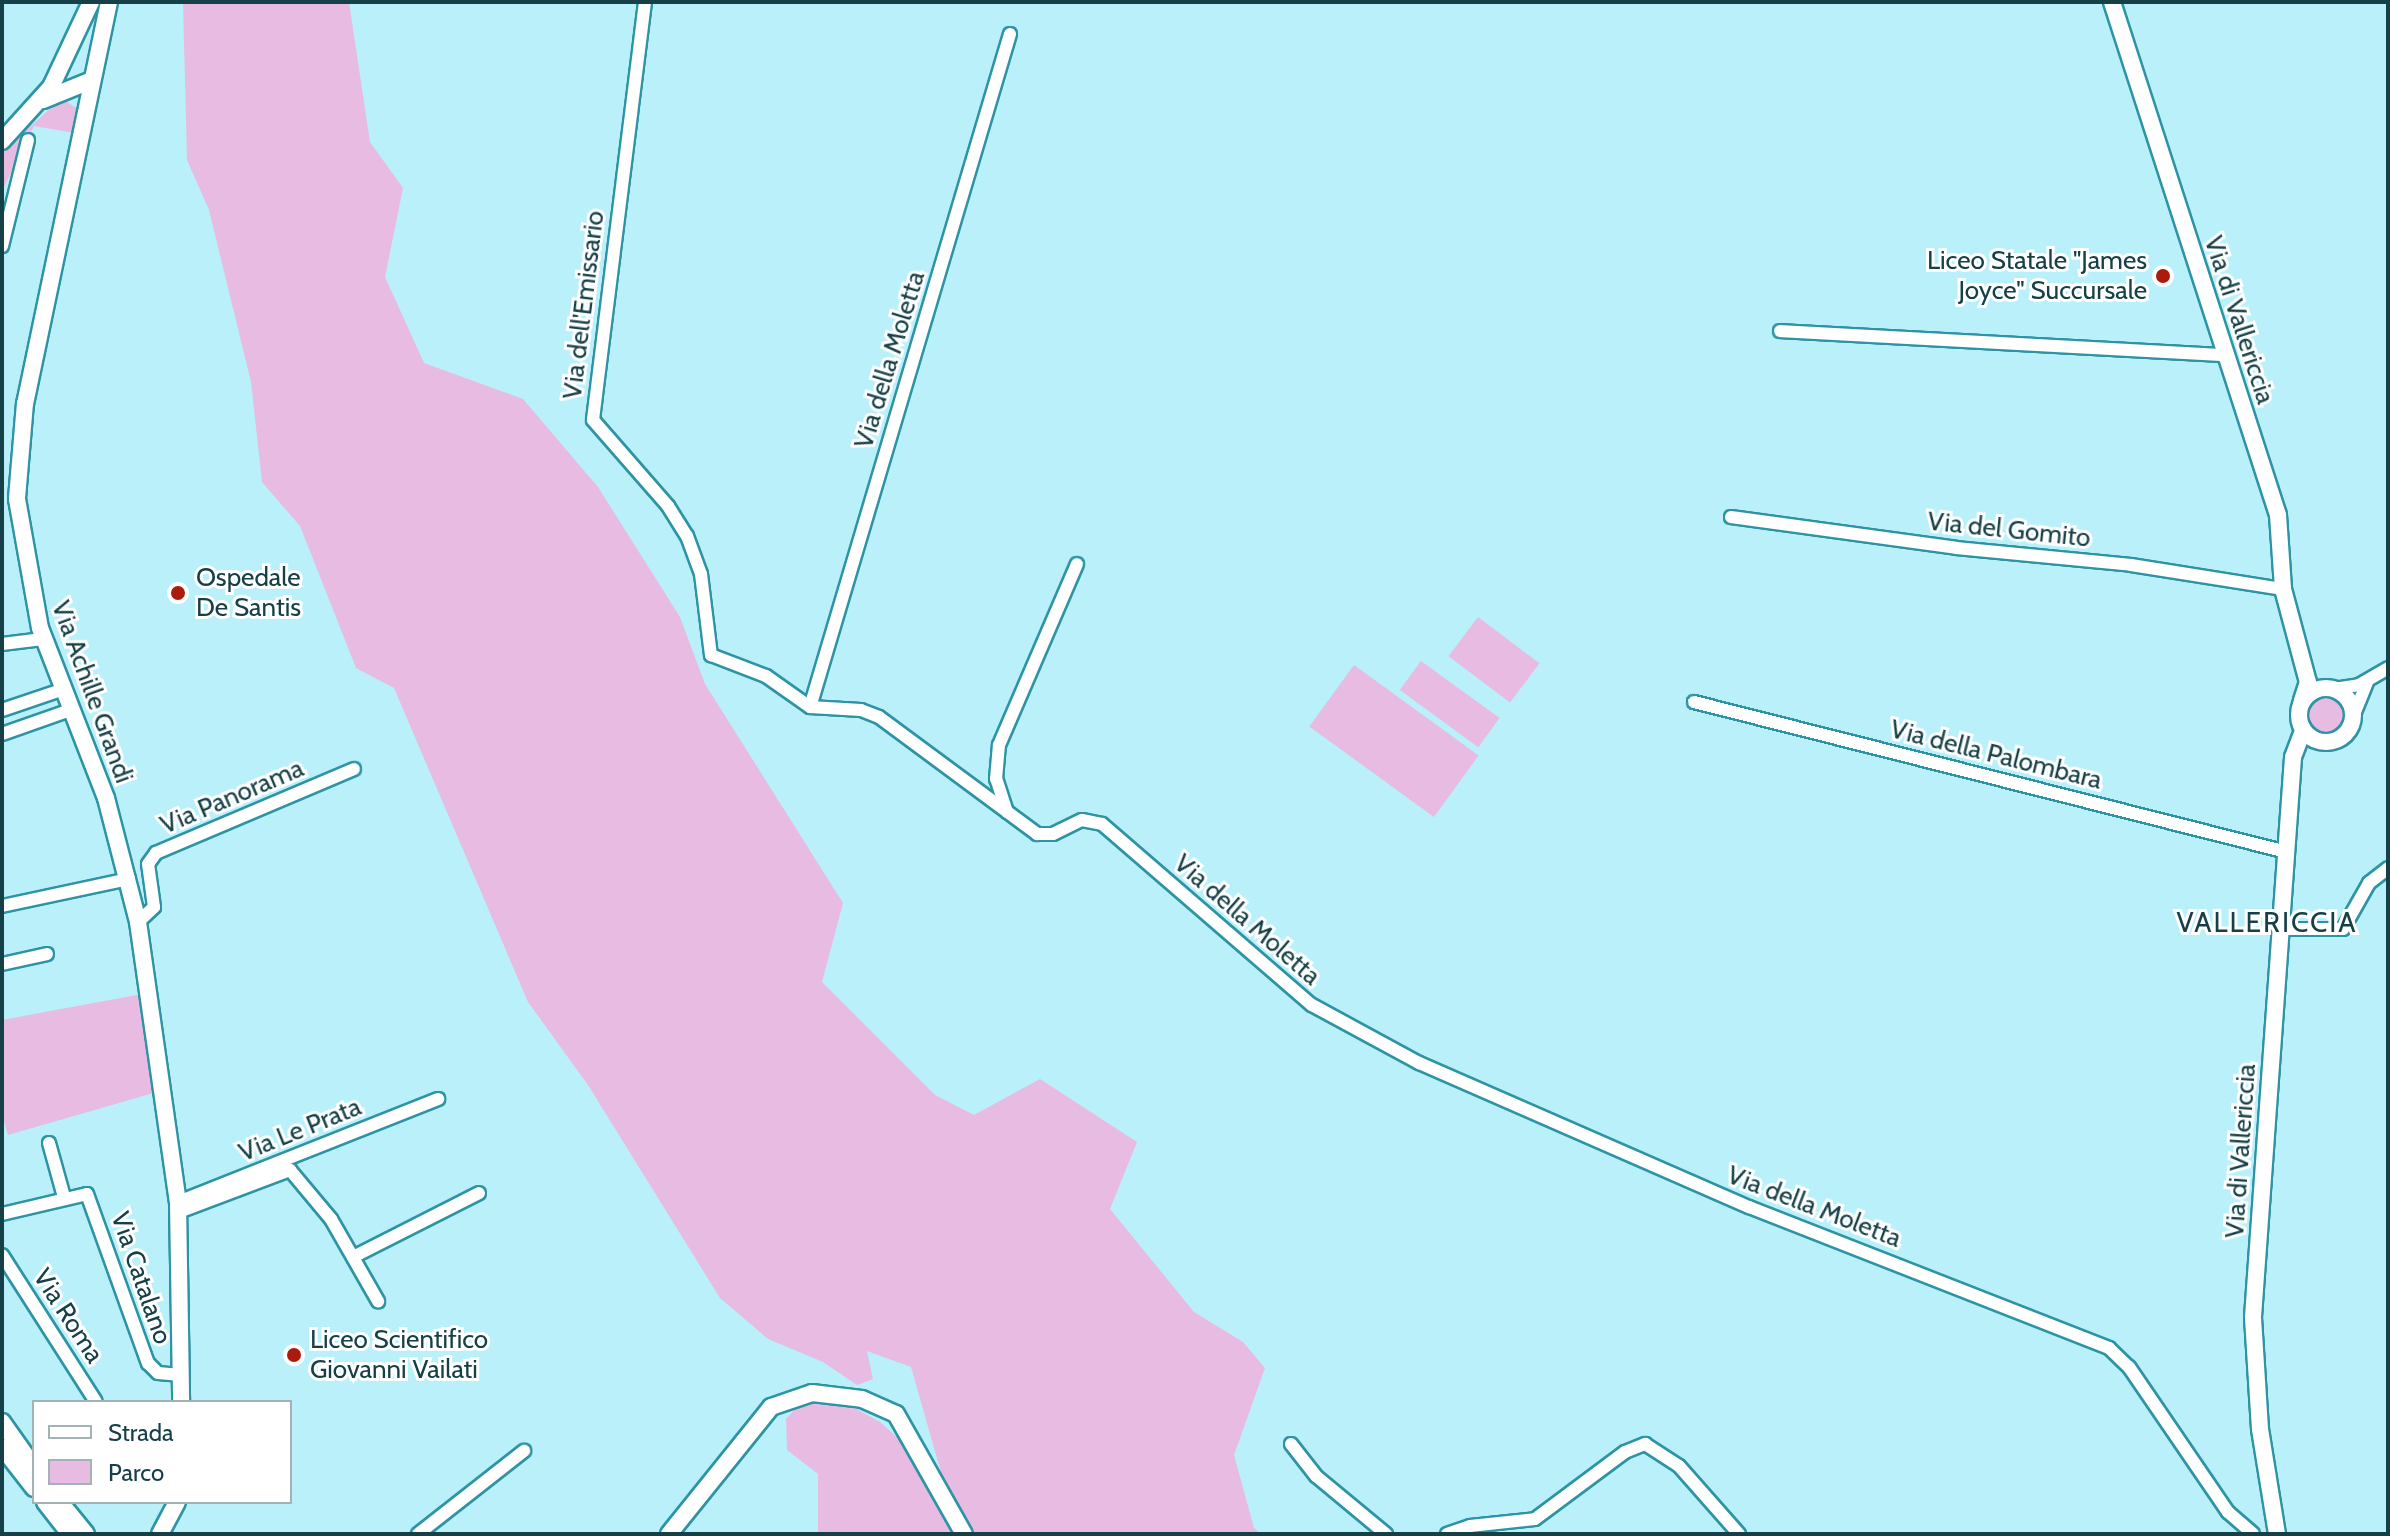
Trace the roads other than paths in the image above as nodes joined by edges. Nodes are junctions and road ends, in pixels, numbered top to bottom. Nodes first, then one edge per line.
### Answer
1 (91, 2) edge
2 (109, 2) edge
3 (645, 2) edge
4 (2112, 2) edge
5 (1010, 34) dead end
6 (75, 36) junction
7 (97, 56) junction
8 (57, 76) junction
9 (92, 80) junction
10 (49, 97) junction
11 (85, 111) junction
12 (28, 140) dead end
13 (2, 141) edge
14 (2, 246) edge
15 (1780, 331) dead end
16 (2224, 355) junction
17 (1731, 517) dead end
18 (1077, 564) dead end
19 (2283, 589) junction
20 (43, 639) junction
21 (2, 644) edge
22 (2302, 657) junction
23 (2388, 668) edge
24 (2369, 680) junction
25 (2334, 689) junction
26 (61, 690) junction
27 (2302, 701) junction
28 (1694, 702) dead end
29 (810, 707) junction
30 (2, 710) edge
31 (70, 710) junction
32 (2353, 717) junction
33 (2303, 731) junction
34 (2, 734) edge
35 (2318, 741) junction
36 (354, 769) dead end
37 (2292, 769) junction
38 (1007, 812) junction
39 (2287, 852) junction
40 (2388, 868) edge
41 (129, 879) junction
42 (2, 906) edge
43 (138, 922) junction
44 (2280, 929) junction
45 (47, 954) dead end
46 (2, 964) edge
47 (438, 1099) dead end
48 (49, 1143) dead end
49 (479, 1193) dead end
50 (64, 1197) junction
51 (178, 1207) junction
52 (2, 1214) edge
53 (2, 1255) edge
54 (355, 1256) junction
55 (378, 1301) dead end
56 (181, 1375) junction
57 (95, 1400) edge
58 (181, 1400) edge
59 (2, 1422) edge
60 (1291, 1444) dead end
61 (2, 1447) edge
62 (524, 1451) dead end
63 (32, 1461) edge
64 (32, 1485) edge
65 (47, 1504) edge
66 (62, 1504) edge
67 (176, 1504) edge
68 (70, 1534) edge
69 (86, 1534) edge
70 (160, 1534) edge
71 (418, 1534) edge
72 (669, 1534) edge
73 (964, 1534) edge
74 (1386, 1534) edge
75 (1447, 1534) edge
76 (1739, 1534) edge
77 (2253, 1534) edge
78 (2277, 1534) edge

1 - 6 street
2 - 7 street, Via Achille Grandi
3 - 29 street, Via dell'Emissario
4 - 16 street, Via di Vallericcia
5 - 29 street, Via della Moletta
6 - 7 street
6 - 8 street
7 - 9 street, Via Achille Grandi
8 - 9 street
8 - 10 street
9 - 10 street
9 - 11 street, Via Achille Grandi
10 - 11 street
10 - 13 street
11 - 20 street, Via Achille Grandi
12 - 14 street
15 - 16 street
16 - 19 street, Via di Vallericcia
17 - 19 street, Via del Gomito
18 - 38 street
19 - 22 street, Via di Vallericcia
20 - 21 street
20 - 26 street, Via Achille Grandi
22 - 25 street, Via di Vallericcia
22 - 27 street, Via di Vallericcia
23 - 24 street
24 - 25 street
24 - 32 street
25 - 27 street
25 - 32 street, Via di Vallericcia
26 - 30 street
26 - 31 street, Via Achille Grandi
27 - 33 street, Via di Vallericcia
28 - 39 street, Via della Palombara
29 - 38 street, Via della Moletta
31 - 34 street
31 - 41 street, Via Achille Grandi
32 - 35 street
33 - 35 street
33 - 37 street, Via di Vallericcia
35 - 37 street
36 - 43 street, Via Panorama
37 - 39 street, Via di Vallericcia
38 - 77 street, Via della Moletta
39 - 44 street, Via di Vallericcia
40 - 44 street
41 - 42 street
41 - 43 street, Via Achille Grandi
43 - 51 street, Via Achille Grandi
44 - 78 street, Via di Vallericcia
45 - 46 street
47 - 51 street, Via Le Prata
48 - 50 street
49 - 54 street
50 - 52 street
50 - 56 street, Via Catalano
51 - 54 street, Via Le Prata
51 - 56 street, Via Achille Grandi
53 - 57 street, Via Roma
54 - 55 street, Via Le Prata
56 - 58 street, Via Achille Grandi
59 - 63 street
60 - 74 street
61 - 64 street
62 - 71 street
65 - 68 street
66 - 69 street
67 - 70 street
72 - 73 street
75 - 76 street

